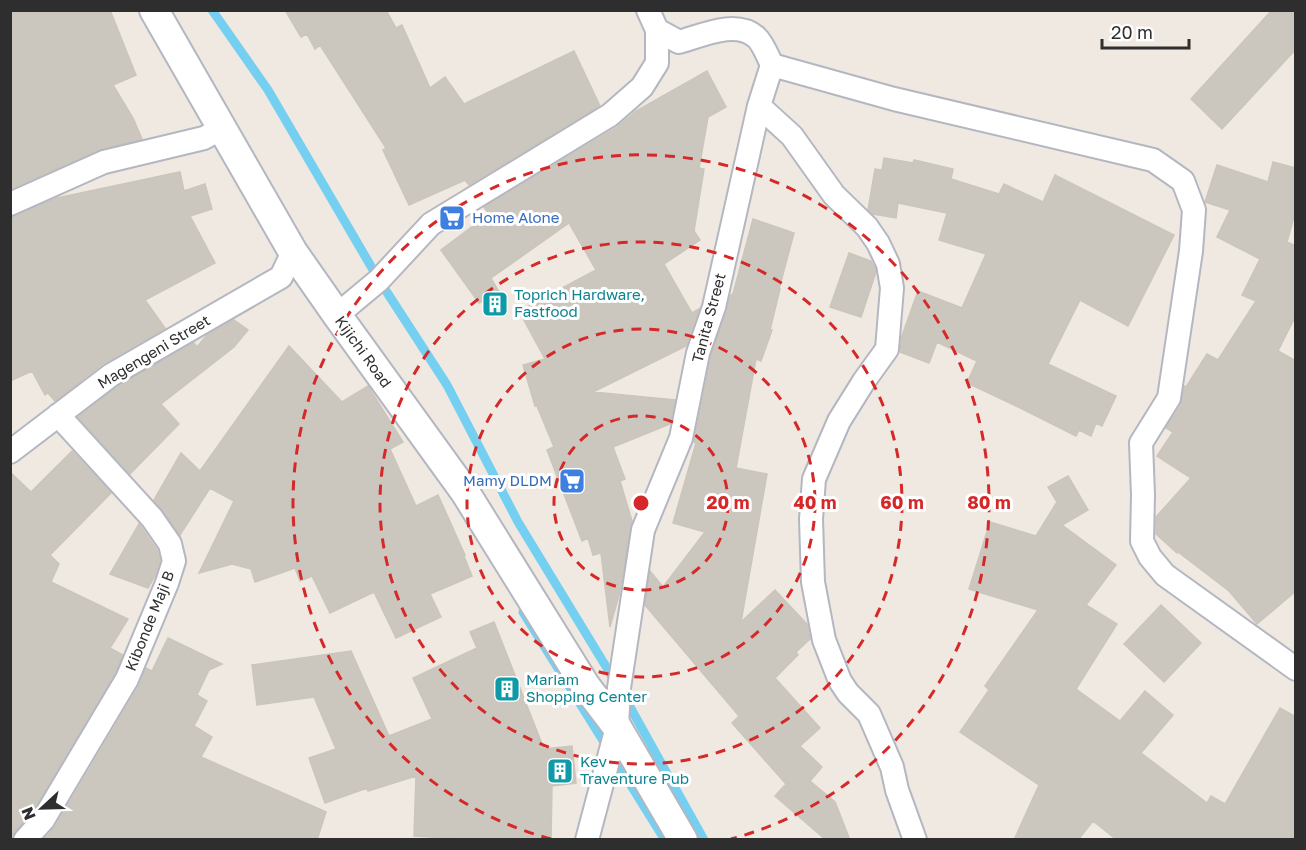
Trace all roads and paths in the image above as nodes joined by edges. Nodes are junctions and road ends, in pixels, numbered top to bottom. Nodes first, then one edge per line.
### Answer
1 (154, 10) edge
2 (653, 20) edge
3 (772, 65) junction
4 (759, 106) junction
5 (222, 128) junction
6 (10, 204) edge
7 (293, 252) junction
8 (337, 315) junction
9 (58, 416) junction
10 (10, 452) edge
11 (1296, 669) edge
12 (617, 727) junction
13 (25, 840) edge
14 (587, 840) edge
15 (683, 840) edge
16 (915, 840) edge

1 - 5 street, Kijichi Road
2 - 3 street
2 - 8 street
3 - 4 street, Tanita Street
3 - 11 street
4 - 12 street, Tanita Street
4 - 16 street
5 - 6 street
5 - 7 street, Kijichi Road
7 - 8 street, Kijichi Road
7 - 9 street, Magengeni Street
8 - 12 street, Kijichi Road
9 - 10 street, Magengeni Street
9 - 13 street, Kibonde Maji B
12 - 14 street, Tanita Street
12 - 15 street, Kijichi Road

